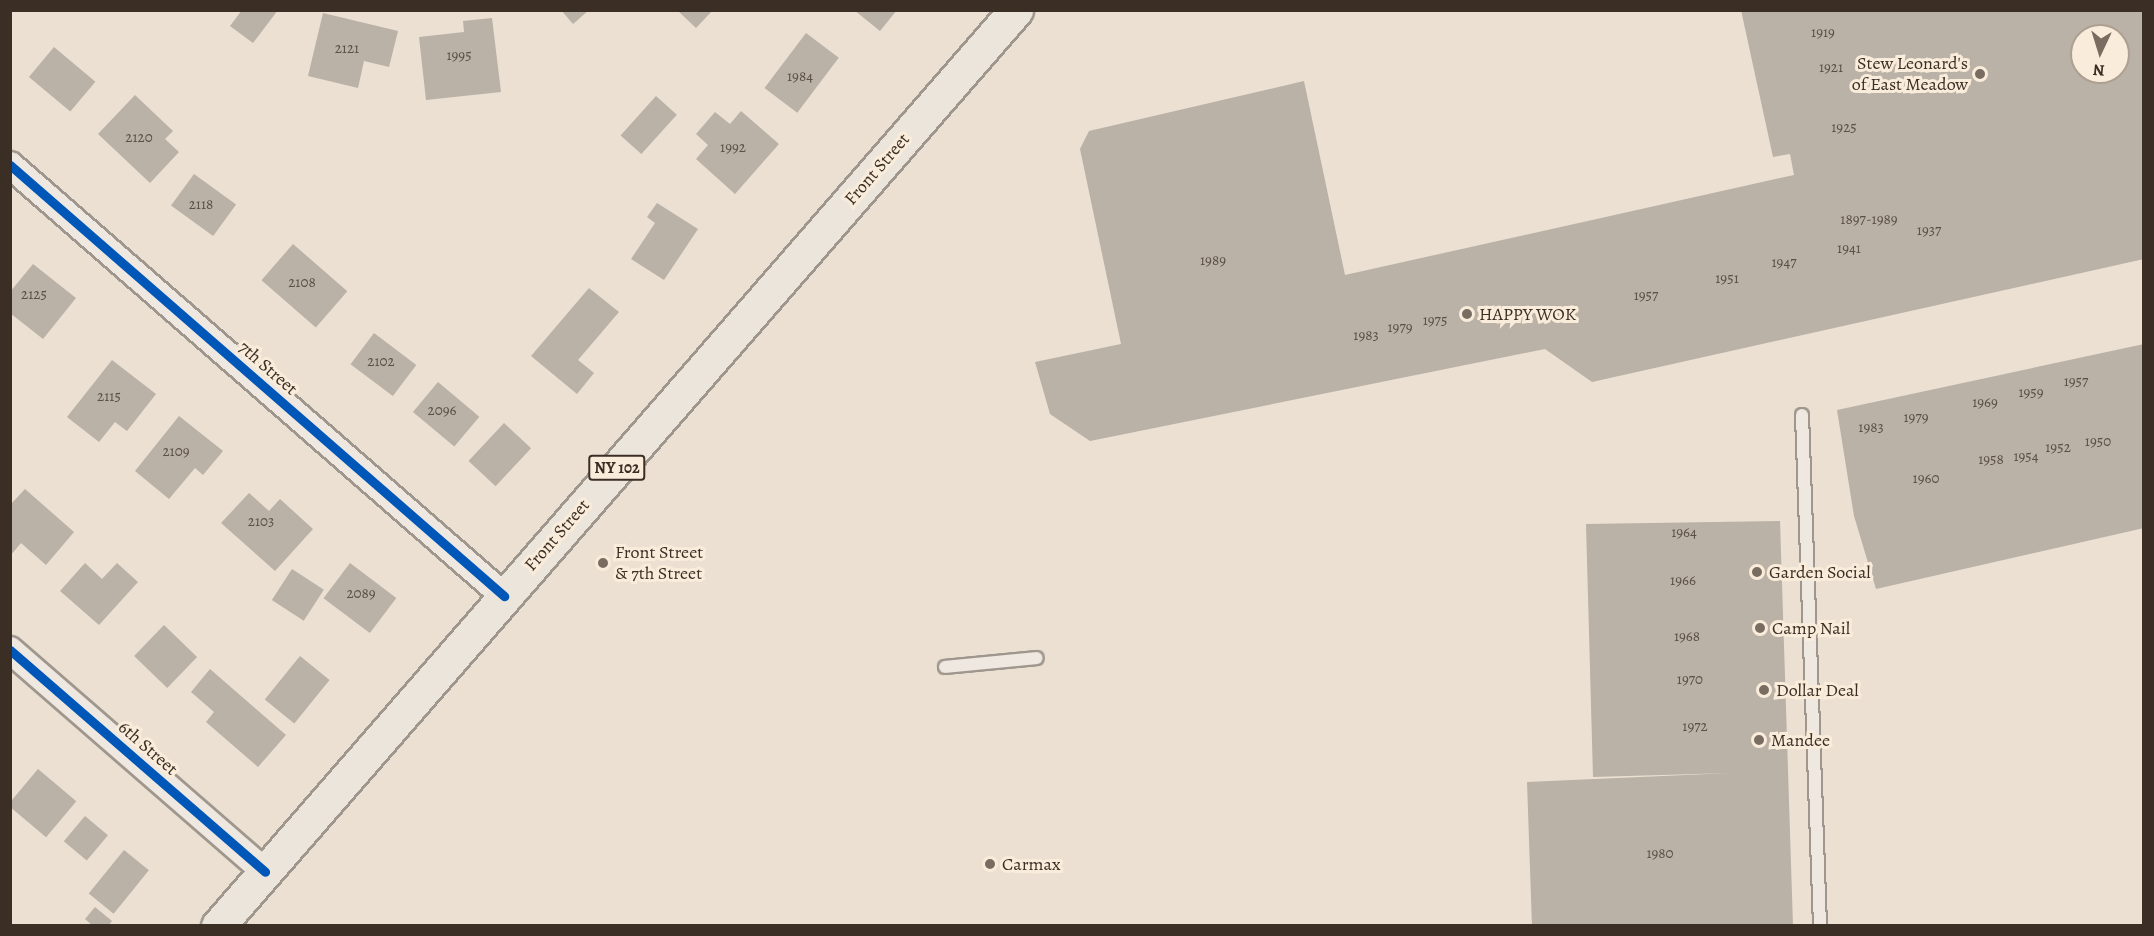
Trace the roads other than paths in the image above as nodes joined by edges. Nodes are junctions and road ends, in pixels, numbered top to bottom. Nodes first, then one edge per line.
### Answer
1 (1016, 10) edge
2 (10, 165) edge
3 (1802, 415) dead end
4 (504, 596) junction
5 (10, 650) edge
6 (1036, 658) dead end
7 (945, 667) dead end
8 (264, 872) junction
9 (218, 926) edge
10 (1820, 926) edge

1 - 4 main road, Front Street / NY 102
2 - 4 street, 7th Street
3 - 10 lane
4 - 8 main road, Front Street / NY 102
5 - 8 street, 6th Street
6 - 7 lane
8 - 9 main road, Front Street / NY 102

